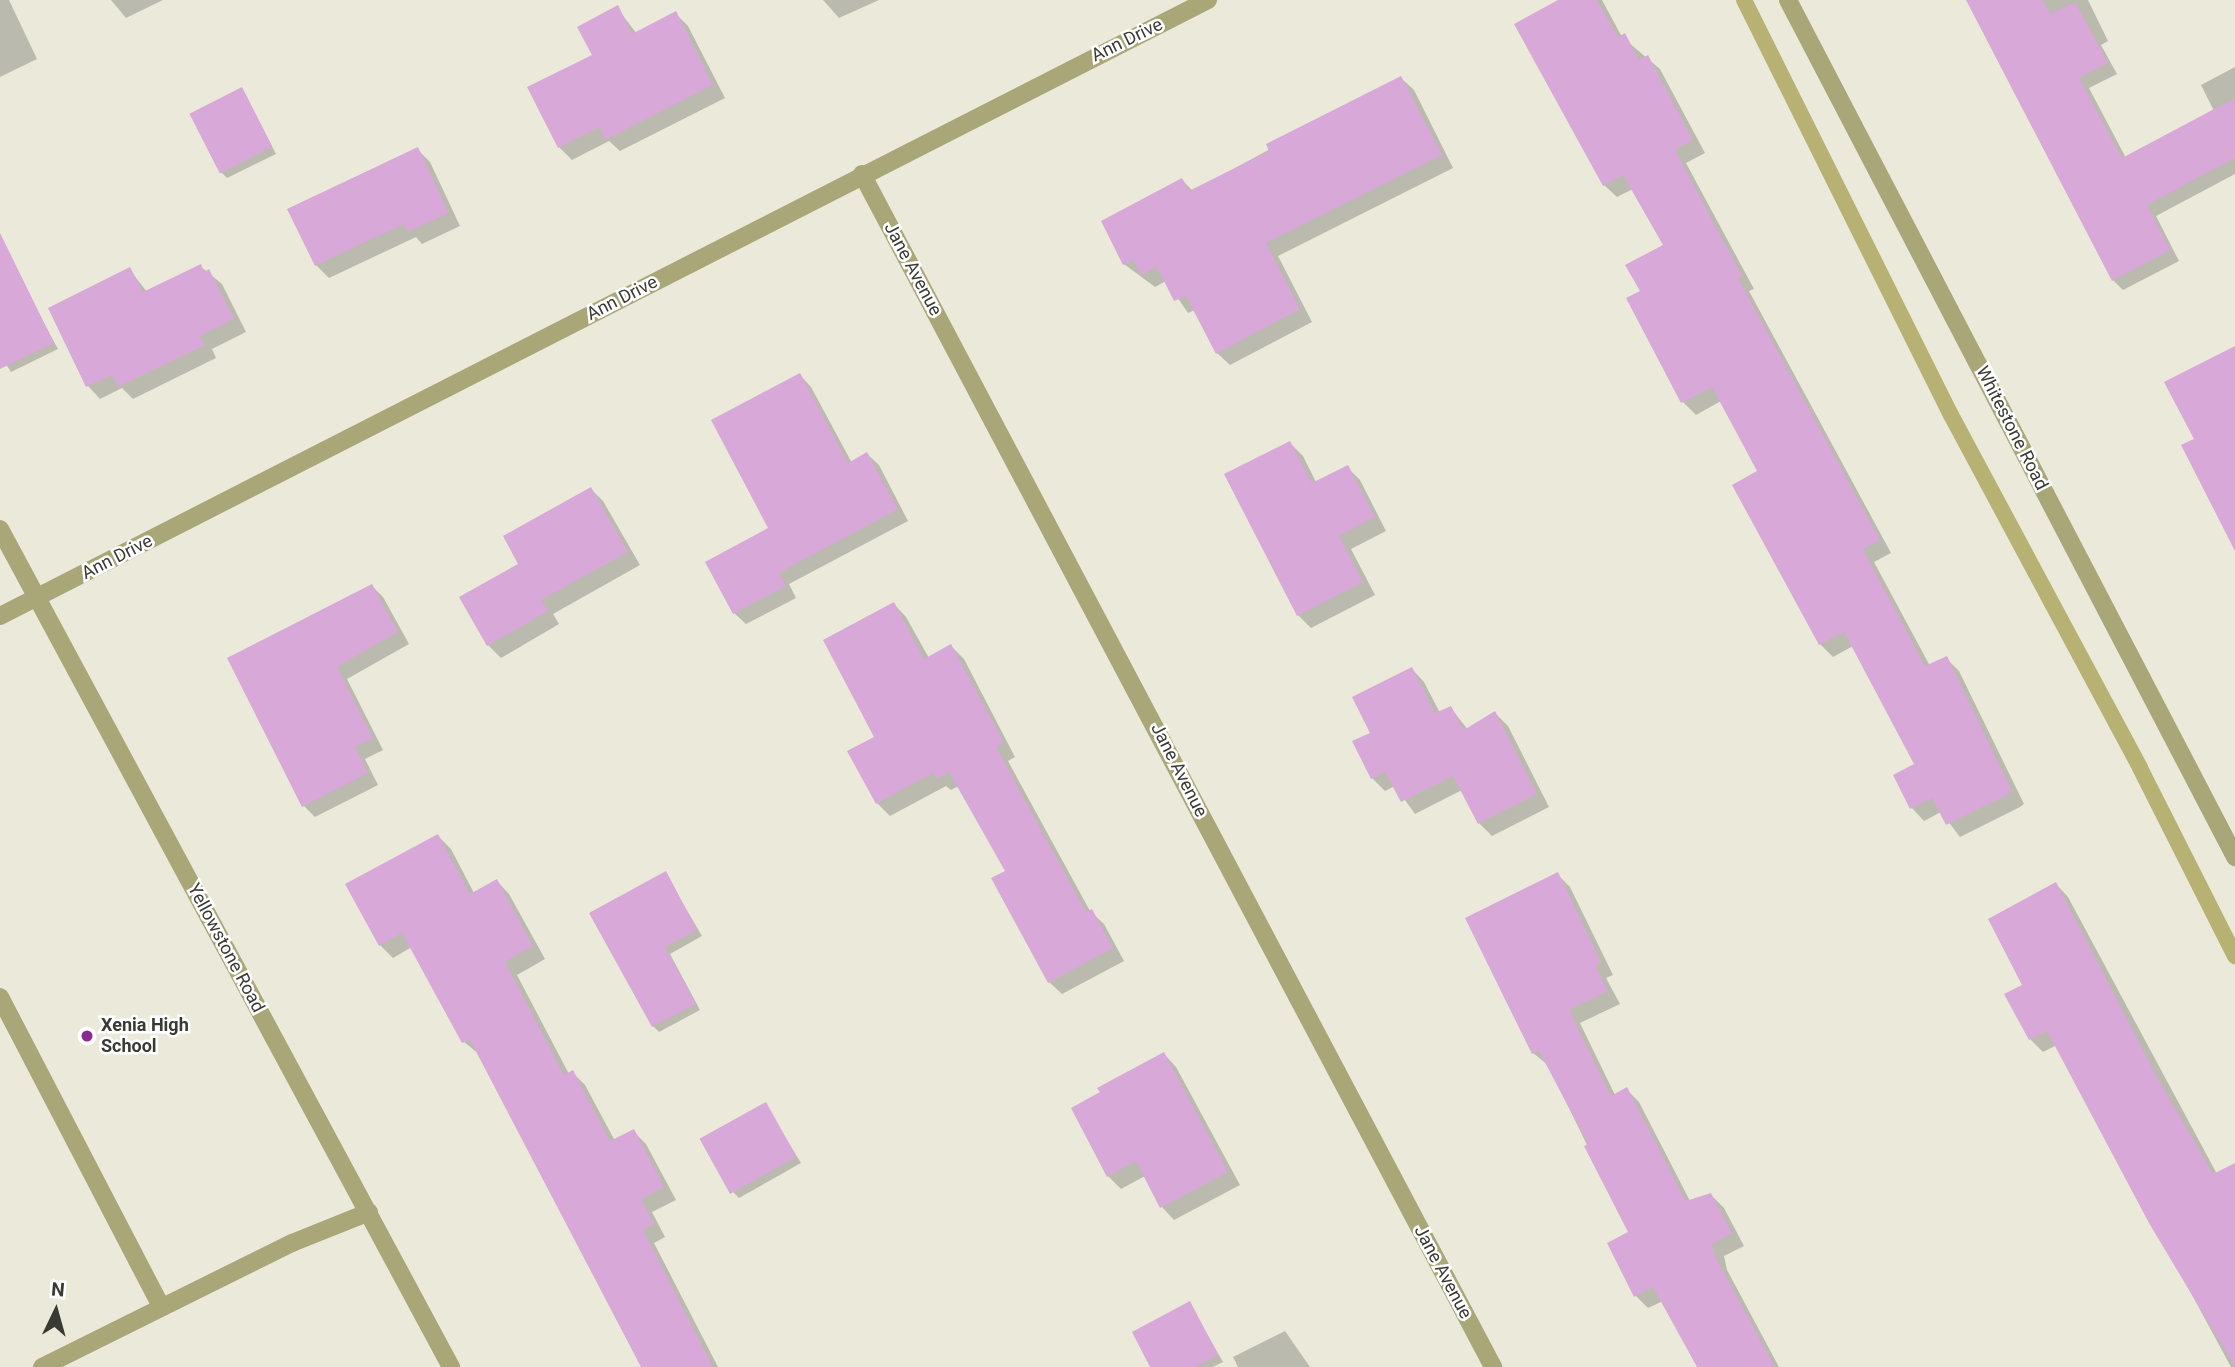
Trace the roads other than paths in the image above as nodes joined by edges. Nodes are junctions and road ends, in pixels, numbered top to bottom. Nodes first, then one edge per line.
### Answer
1 (1208, 0) edge
2 (1788, 0) edge
3 (862, 174) junction
4 (0, 529) edge
5 (37, 598) junction
6 (0, 616) edge
7 (2235, 857) edge
8 (0, 997) edge
9 (369, 1212) junction
10 (161, 1306) junction
11 (42, 1367) edge
12 (451, 1367) edge
13 (1493, 1367) edge

1 - 3 street, Ann Drive
2 - 7 street, Whitestone Road
3 - 5 street, Ann Drive
3 - 13 street, Jane Avenue
4 - 5 street, Yellowstone Road
5 - 6 street, Ann Drive
5 - 9 street, Yellowstone Road
8 - 10 street
9 - 10 street
9 - 12 street, Yellowstone Road
10 - 11 street

